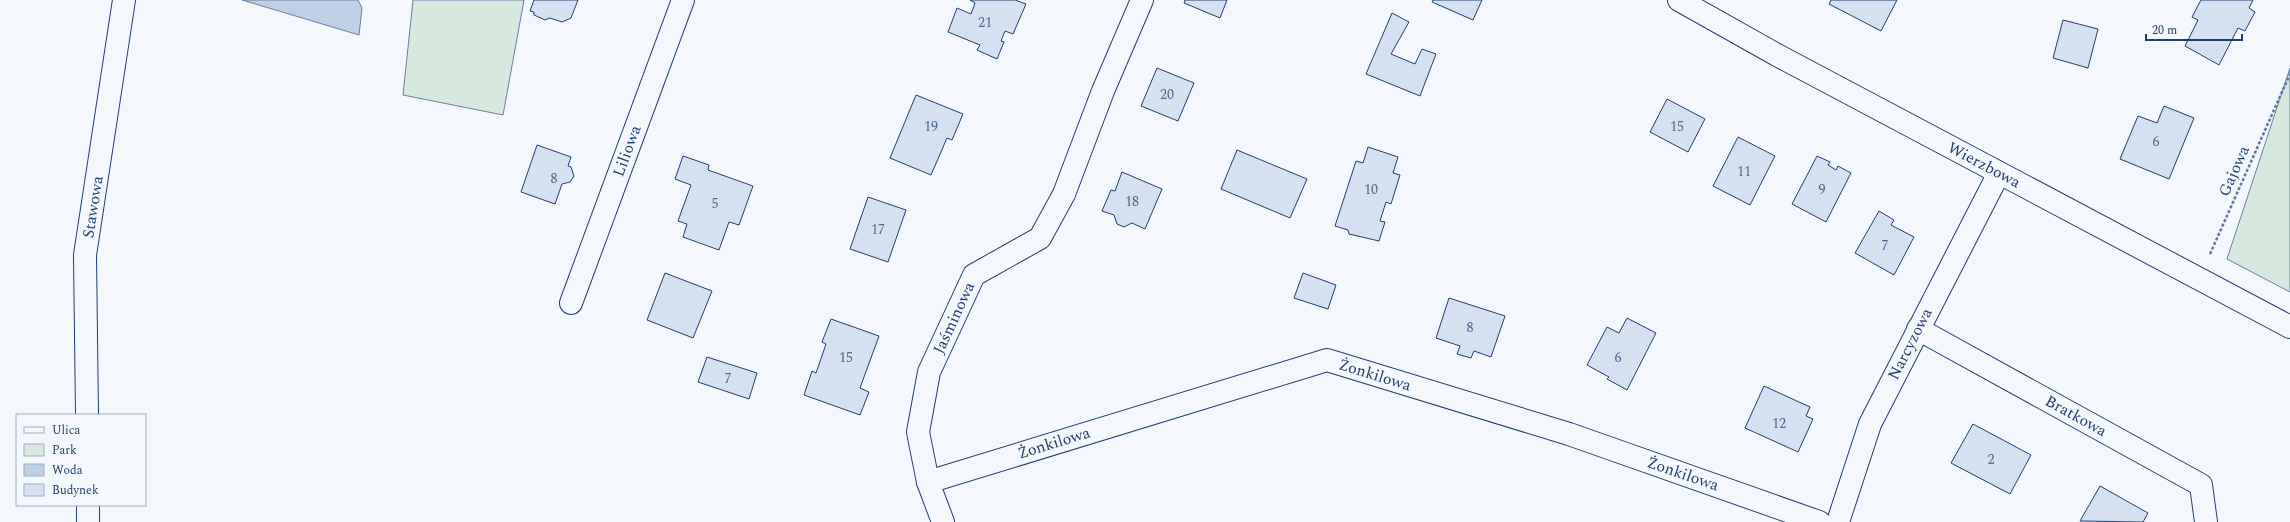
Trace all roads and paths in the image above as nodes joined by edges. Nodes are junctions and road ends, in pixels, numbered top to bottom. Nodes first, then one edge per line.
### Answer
1 (124, 0) edge
2 (683, 0) edge
3 (1142, 0) edge
4 (1679, 0) edge
5 (2290, 74) edge
6 (1999, 173) junction
7 (2199, 278) junction
8 (571, 303) dead end
9 (2290, 328) edge
10 (1918, 329) junction
11 (87, 414) edge
12 (928, 482) junction
13 (88, 506) edge
14 (88, 522) edge
15 (943, 522) edge
16 (1819, 522) edge
17 (1838, 522) edge
18 (2206, 522) edge

1 - 11 street, Stawowa
2 - 8 street, Liliowa
3 - 12 street, Jaśminowa
4 - 6 street, Wierzbowa
5 - 7 path, Gajowa
6 - 7 street, Wierzbowa
6 - 10 street, Narcyzowa
7 - 9 street, Wierzbowa
10 - 17 street, Narcyzowa
10 - 18 street, Bratkowa
12 - 15 street, Jaśminowa
12 - 16 street, Żonkilowa
13 - 14 street

